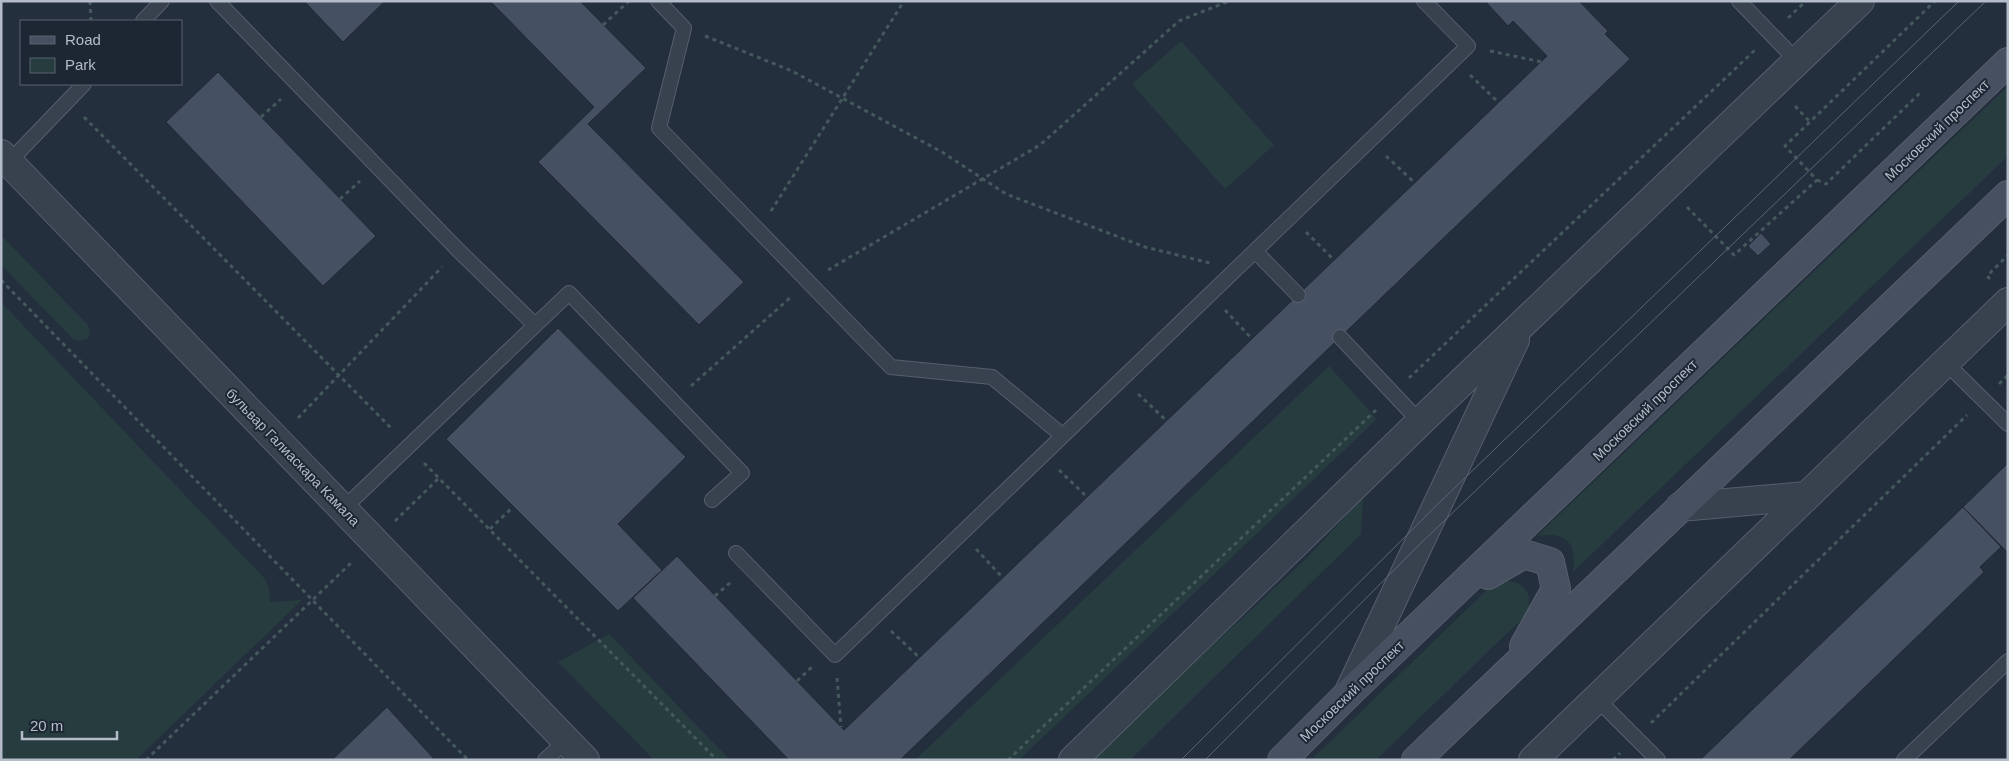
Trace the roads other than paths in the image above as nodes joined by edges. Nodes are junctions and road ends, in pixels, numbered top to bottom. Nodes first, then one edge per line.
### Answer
1 (162, 1) edge
2 (217, 1) edge
3 (658, 1) edge
4 (1424, 1) edge
5 (1739, 1) edge
6 (1860, 1) edge
7 (144, 20) edge
8 (1797, 61) junction
9 (2008, 62) edge
10 (83, 85) edge
11 (5, 158) edge
12 (2008, 195) edge
13 (1255, 251) junction
14 (1298, 295) dead end
15 (2008, 302) edge
16 (1522, 325) junction
17 (535, 326) junction
18 (1340, 337) dead end
19 (1945, 362) junction
20 (1420, 422) junction
21 (2008, 423) edge
22 (1063, 436) junction
23 (1806, 496) junction
24 (712, 500) dead end
25 (1680, 507) junction
26 (343, 509) junction
27 (736, 553) dead end
28 (1446, 600) junction
29 (2008, 661) edge
30 (1509, 671) junction
31 (1348, 694) junction
32 (1596, 698) junction
33 (575, 750) edge
34 (545, 760) edge
35 (1073, 760) edge
36 (1282, 760) edge
37 (1416, 760) edge
38 (1532, 760) edge
39 (1658, 760) edge
40 (1904, 760) edge

1 - 7 lane
2 - 17 lane
3 - 22 lane
4 - 13 lane
5 - 8 lane
6 - 8 street
8 - 16 street
9 - 28 main road, Московский проспект
10 - 11 lane
11 - 26 street, бульвар Галиаскара Камала
12 - 25 main road
13 - 14 lane
13 - 22 lane
15 - 19 street
16 - 20 street
16 - 31 street
17 - 24 lane
17 - 26 lane
18 - 20 lane
19 - 21 lane
19 - 23 street
20 - 35 street
22 - 27 lane
23 - 25 street
23 - 32 street
25 - 30 main road
26 - 33 street, бульвар Галиаскара Камала
28 - 30 main road
28 - 31 main road, Московский проспект
29 - 40 lane
30 - 37 main road
31 - 36 main road, Московский проспект
32 - 38 street
32 - 39 lane
33 - 34 lane

